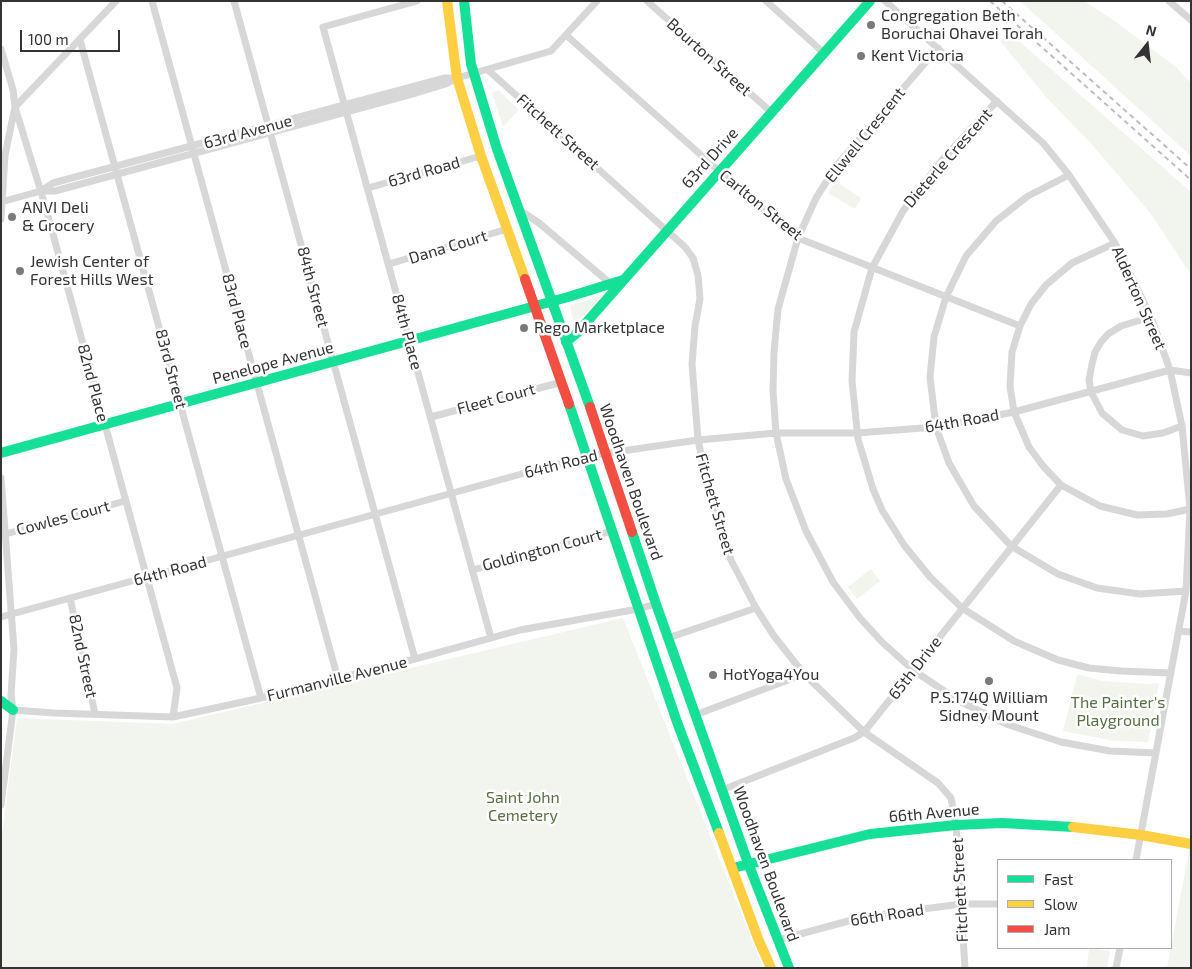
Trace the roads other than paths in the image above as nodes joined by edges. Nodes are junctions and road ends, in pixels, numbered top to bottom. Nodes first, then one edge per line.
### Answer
1 (116, 1) edge
2 (152, 1) edge
3 (234, 1) edge
4 (417, 1) edge
5 (446, 1) edge
6 (464, 1) edge
7 (596, 1) edge
8 (647, 1) edge
9 (766, 1) edge
10 (870, 1) edge
11 (885, 1) edge
12 (1169, 1) edge
13 (1191, 20) edge
14 (566, 36) junction
15 (80, 40) junction
16 (938, 48) junction
17 (1, 49) edge
18 (824, 52) junction
19 (488, 70) junction
20 (474, 74) junction
21 (457, 78) junction
22 (997, 101) junction
23 (15, 107) junction
24 (346, 108) junction
25 (771, 112) junction
26 (269, 129) junction
27 (193, 150) junction
28 (481, 156) junction
29 (116, 170) junction
30 (719, 171) junction
31 (1069, 175) junction
32 (368, 188) junction
33 (40, 191) junction
34 (2, 202) edge
35 (518, 209) junction
36 (1, 219) edge
37 (507, 229) junction
38 (666, 230) junction
39 (798, 238) junction
40 (1115, 243) junction
41 (389, 264) junction
42 (872, 268) junction
43 (623, 280) junction
44 (611, 284) junction
45 (946, 297) junction
46 (553, 301) junction
47 (535, 305) junction
48 (1151, 317) junction
49 (1020, 326) junction
50 (410, 341) junction
51 (566, 342) junction
52 (333, 362) junction
53 (1170, 370) junction
54 (1191, 373) edge
55 (562, 382) junction
56 (257, 383) junction
57 (1091, 392) junction
58 (180, 403) junction
59 (1014, 412) junction
60 (431, 417) junction
61 (104, 424) junction
62 (1182, 426) junction
63 (936, 427) junction
64 (776, 432) junction
65 (857, 433) junction
66 (698, 440) junction
67 (1, 453) edge
68 (606, 453) junction
69 (587, 456) junction
70 (1, 478) edge
71 (1061, 485) junction
72 (452, 494) junction
73 (125, 501) junction
74 (1190, 509) edge
75 (375, 514) junction
76 (612, 531) junction
77 (3, 534) edge
78 (299, 535) junction
79 (1011, 546) junction
80 (223, 556) junction
81 (473, 570) junction
82 (146, 577) junction
83 (1186, 591) junction
84 (70, 598) junction
85 (656, 604) junction
86 (756, 608) junction
87 (962, 608) junction
88 (638, 609) junction
89 (11, 614) junction
90 (1, 617) edge
91 (1179, 631) junction
92 (1191, 632) edge
93 (491, 638) junction
94 (668, 638) junction
95 (415, 659) junction
96 (913, 670) junction
97 (1171, 673) junction
98 (804, 674) junction
99 (338, 679) junction
100 (262, 698) junction
101 (1, 701) edge
102 (13, 710) junction
103 (95, 714) junction
104 (695, 715) junction
105 (173, 717) junction
106 (864, 732) junction
107 (1156, 753) junction
108 (722, 790) junction
109 (1, 805) edge
110 (956, 825) junction
111 (1141, 835) junction
112 (1191, 844) edge
113 (1136, 859) edge
114 (748, 863) junction
115 (733, 868) junction
116 (961, 904) junction
117 (997, 904) edge
118 (778, 940) junction
119 (1120, 949) edge
120 (771, 968) edge
121 (790, 968) edge
122 (964, 968) edge
123 (1116, 968) edge

1 - 15 street
2 - 27 street, 83rd Place
3 - 26 street, 84th Street
4 - 24 street, 84th Place
5 - 21 main road, Woodhaven Boulevard
6 - 20 main road, Woodhaven Boulevard
7 - 14 street, 63rd Avenue
8 - 25 street, Bourton Street
9 - 18 street
10 - 18 main road, 63rd Drive
11 - 16 street, Alderton Street
12 - 13 street
14 - 19 street, 63rd Avenue
14 - 30 street, Carlton Street
15 - 23 street
15 - 29 street, 83rd Street
16 - 22 street, Alderton Street
16 - 39 street, Ellwell Crescent
17 - 23 street, 82nd Place
18 - 25 main road, 63rd Drive
19 - 20 street, 63rd Avenue
19 - 38 street, Fitchett Street
20 - 21 street, 63rd Avenue
20 - 35 main road, Woodhaven Boulevard
21 - 24 street, 63rd Avenue
21 - 28 main road, Woodhaven Boulevard
22 - 31 street, Alderton Street
22 - 42 street, Dieterle Crescent
23 - 33 street, 82nd Place
23 - 34 street
24 - 26 street, 63rd Avenue
24 - 32 street, 84th Place
25 - 30 main road, 63rd Drive
26 - 27 street, 63rd Avenue
26 - 52 street, 84th Street
27 - 29 street, 63rd Avenue
27 - 56 street, 83rd Place
28 - 32 street, 63rd Road
28 - 37 main road, Woodhaven Boulevard
29 - 33 street, 63rd Avenue
29 - 58 street, 83rd Street
30 - 38 main road, 63rd Drive
30 - 39 street, Carlton Street
31 - 40 street, Alderton Street
31 - 45 street
32 - 41 street, 84th Place
33 - 34 street, 63rd Avenue
33 - 61 street, 82nd Place
34 - 36 street
35 - 44 street
35 - 46 main road, Woodhaven Boulevard
37 - 41 street, Dana Court
37 - 47 main road, Woodhaven Boulevard
38 - 43 main road, 63rd Drive
38 - 66 street, Fitchett Street
39 - 42 street, Carlton Street
39 - 64 street, Ellwell Crescent
40 - 48 street, Alderton Street
40 - 49 street
41 - 50 street, 84th Place
42 - 45 street, Carlton Street
42 - 65 street, Dieterle Crescent
43 - 44 main road
43 - 51 main road, 63rd Drive
44 - 46 main road
45 - 49 street, Carlton Street
45 - 63 street
46 - 47 main road, Penelope Avenue
46 - 51 main road, Woodhaven Boulevard
47 - 50 main road, Penelope Avenue
47 - 55 main road, Woodhaven Boulevard
48 - 53 street, Alderton Street
48 - 57 street
49 - 59 street
50 - 52 main road, Penelope Avenue
50 - 60 street, 84th Place
51 - 68 main road, Woodhaven Boulevard
52 - 56 main road, Penelope Avenue
52 - 75 street, 84th Street
53 - 54 street, 64th Road
53 - 57 street, 64th Road
53 - 62 street, Alderton Street
55 - 60 street, Fleet Court
55 - 69 main road, Woodhaven Boulevard
56 - 58 main road, Penelope Avenue
56 - 78 street, 83rd Place
57 - 59 street, 64th Road
57 - 62 street
58 - 61 main road, Penelope Avenue
58 - 80 street, 83rd Street
59 - 63 street, 64th Road
59 - 71 street
60 - 72 street, 84th Place
61 - 67 main road, Penelope Avenue
61 - 73 street, 82nd Place
62 - 74 street, Alderton Street
63 - 65 street, 64th Road
63 - 79 street
64 - 65 street, 64th Road
64 - 66 street, 64th Road
64 - 96 street, Ellwell Crescent
65 - 87 street, Dieterle Crescent
66 - 68 street, 64th Road
66 - 86 street, Fitchett Street
68 - 69 street, 64th Road
68 - 85 main road, Woodhaven Boulevard
69 - 72 street, 64th Road
69 - 76 main road, Woodhaven Boulevard
70 - 77 street
71 - 74 street
71 - 79 street, 65th Drive
72 - 75 street, 64th Road
72 - 81 street, 84th Place
73 - 77 street, Cowles Court
73 - 82 street, 82nd Place
74 - 83 street, Alderton Street
75 - 78 street, 64th Road
75 - 95 street, 84th Street
76 - 81 street, Goldington Court
76 - 88 main road, Woodhaven Boulevard
77 - 89 street
78 - 80 street, 64th Road
78 - 99 street, 83rd Place
79 - 83 street
79 - 87 street, 65th Drive
80 - 82 street, 64th Road
80 - 100 street, 83rd Street
81 - 93 street, 84th Place
82 - 84 street, 64th Road
82 - 105 street, 82nd Place
83 - 91 street, Alderton Street
84 - 89 street, 64th Road
84 - 103 street, 82nd Street
85 - 88 street, Furmanville Avenue
85 - 94 main road, Woodhaven Boulevard
86 - 94 street
86 - 98 street, Fitchett Street
87 - 96 street, 65th Drive
87 - 97 street, Dieterle Crescent
88 - 93 street, Furmanville Avenue
88 - 115 main road, Woodhaven Boulevard
89 - 90 street, 64th Road
89 - 102 street
91 - 92 street
91 - 97 street, Alderton Street
93 - 95 street, Furmanville Avenue
94 - 104 main road, Woodhaven Boulevard
95 - 99 street, Furmanville Avenue
96 - 106 street, 65th Drive
96 - 107 street, Ellwell Crescent
97 - 107 street, Alderton Street
98 - 104 street
98 - 106 street, Fitchett Street
99 - 100 street, Furmanville Avenue
100 - 105 street, Furmanville Avenue
101 - 102 main road
102 - 103 street, Furmanville Avenue
102 - 109 street
103 - 105 street, Furmanville Avenue
104 - 108 main road, Woodhaven Boulevard
106 - 108 street, 65th Drive
106 - 110 street, Fitchett Street
107 - 111 street, Alderton Street
108 - 114 main road, Woodhaven Boulevard
110 - 111 main road, 66th Avenue
110 - 114 main road, 66th Avenue
110 - 116 street, Fitchett Street
111 - 112 main road, 66th Avenue
111 - 113 street, Alderton Street
114 - 115 main road, 66th Avenue
114 - 118 main road, Woodhaven Boulevard
115 - 120 main road, Woodhaven Boulevard
116 - 117 street, 66th Road
116 - 118 street, 66th Road
116 - 122 street, Fitchett Street
118 - 121 main road, Woodhaven Boulevard
119 - 123 street

